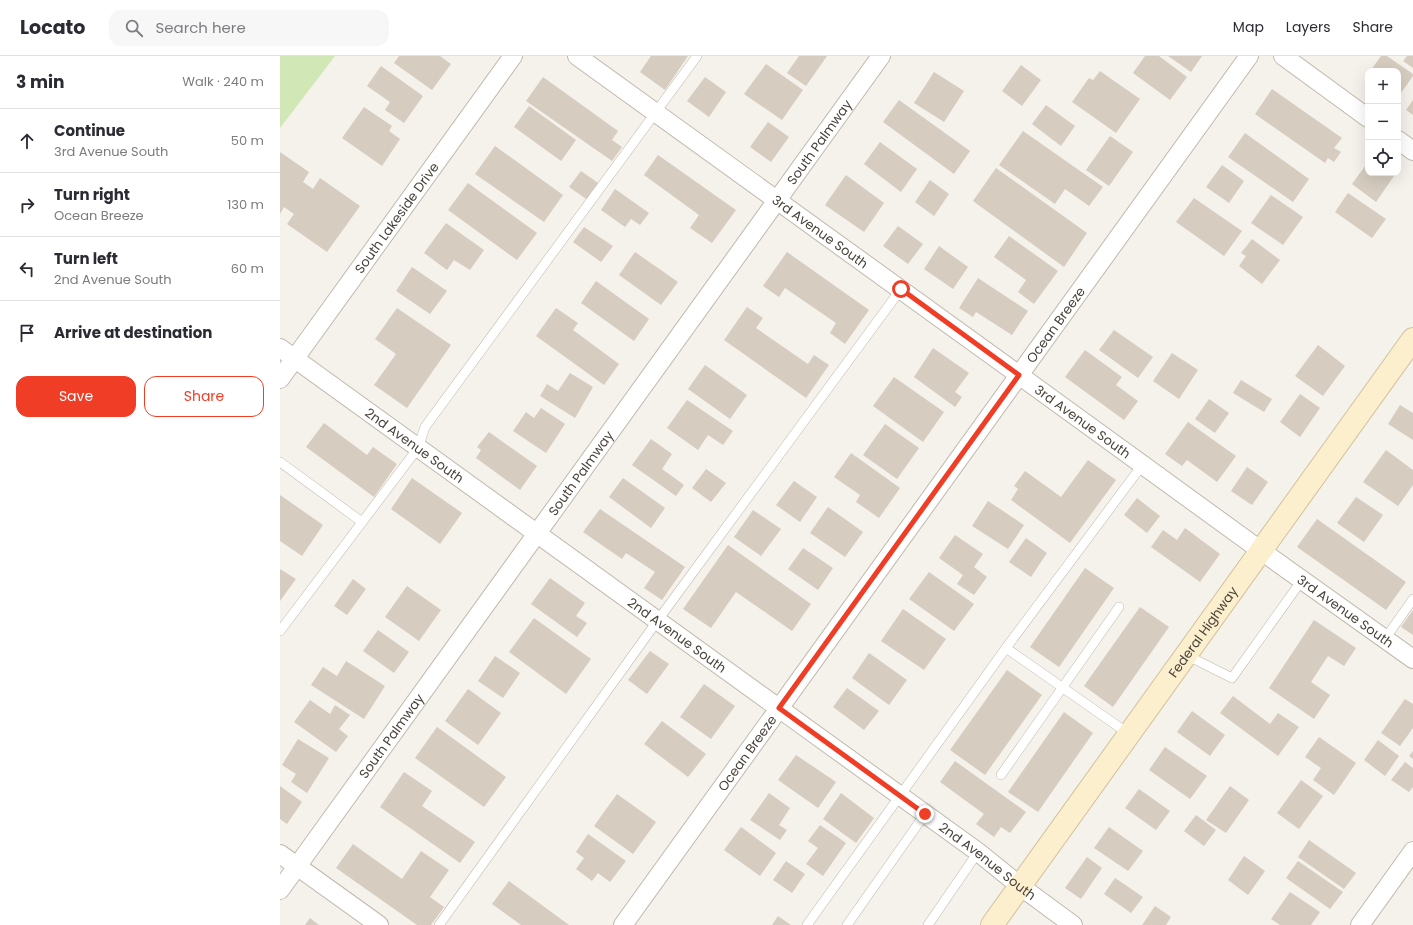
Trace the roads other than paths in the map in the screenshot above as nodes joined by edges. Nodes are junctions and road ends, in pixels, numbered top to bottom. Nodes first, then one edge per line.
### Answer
1 (513, 56) edge
2 (577, 56) edge
3 (697, 56) edge
4 (881, 56) edge
5 (1249, 56) edge
6 (1283, 56) edge
7 (656, 113) junction
8 (1365, 116) edge
9 (1401, 142) edge
10 (1413, 151) edge
11 (777, 200) junction
12 (901, 289) junction
13 (1413, 339) edge
14 (280, 348) edge
15 (295, 359) junction
16 (1019, 375) junction
17 (280, 379) edge
18 (418, 448) junction
19 (280, 462) edge
20 (1143, 464) junction
21 (362, 522) junction
22 (537, 534) junction
23 (1260, 550) junction
24 (1302, 580) junction
25 (1413, 599) edge
26 (1119, 607) dead end
27 (658, 620) junction
28 (280, 631) edge
29 (1385, 639) junction
30 (1006, 648) junction
31 (1186, 655) junction
32 (1413, 659) edge
33 (1063, 688) junction
34 (779, 708) junction
35 (1129, 734) junction
36 (1001, 775) dead end
37 (900, 795) junction
38 (925, 814) junction
39 (1413, 851) edge
40 (978, 852) junction
41 (280, 854) edge
42 (297, 867) junction
43 (1020, 886) junction
44 (280, 890) edge
45 (378, 925) edge
46 (439, 925) edge
47 (623, 925) edge
48 (807, 925) edge
49 (847, 925) edge
50 (928, 925) edge
51 (992, 925) edge
52 (1073, 925) edge
53 (1360, 925) edge

1 - 15 street, South Lakeside Drive
2 - 7 street, 3rd Avenue South
3 - 7 lane
4 - 11 street, South Palmway
5 - 16 street, Ocean Breeze
6 - 8 street
7 - 11 street, 3rd Avenue South
7 - 18 lane
9 - 10 street
11 - 12 street, 3rd Avenue South
11 - 22 street, South Palmway
12 - 16 street, 3rd Avenue South
12 - 27 lane
13 - 23 main road, Federal Highway
14 - 15 street, 2nd Avenue South
15 - 17 street, South Lakeside Drive
15 - 18 street, 2nd Avenue South
16 - 20 street, 3rd Avenue South
16 - 34 street, Ocean Breeze
18 - 21 lane
18 - 22 street, 2nd Avenue South
19 - 21 lane
20 - 23 street, 3rd Avenue South
20 - 30 lane
21 - 28 lane
22 - 27 street, 2nd Avenue South
22 - 42 street, South Palmway
23 - 24 street, 3rd Avenue South
23 - 31 main road, Federal Highway
24 - 29 street, 3rd Avenue South
24 - 31 lane
25 - 29 lane
26 - 33 lane
27 - 34 street, 2nd Avenue South
27 - 46 lane
29 - 32 street, 3rd Avenue South
30 - 33 lane
30 - 37 lane
31 - 35 main road, Federal Highway
33 - 35 lane
33 - 36 lane
34 - 37 street, 2nd Avenue South
34 - 47 street, Ocean Breeze
35 - 43 main road, Federal Highway
37 - 38 street, 2nd Avenue South
37 - 48 lane
38 - 40 street, 2nd Avenue South
38 - 49 lane
39 - 53 street
40 - 43 street, 2nd Avenue South
40 - 50 lane
41 - 42 street
42 - 44 street, South Palmway
42 - 45 street
43 - 51 main road, Federal Highway
43 - 52 street, 2nd Avenue South

